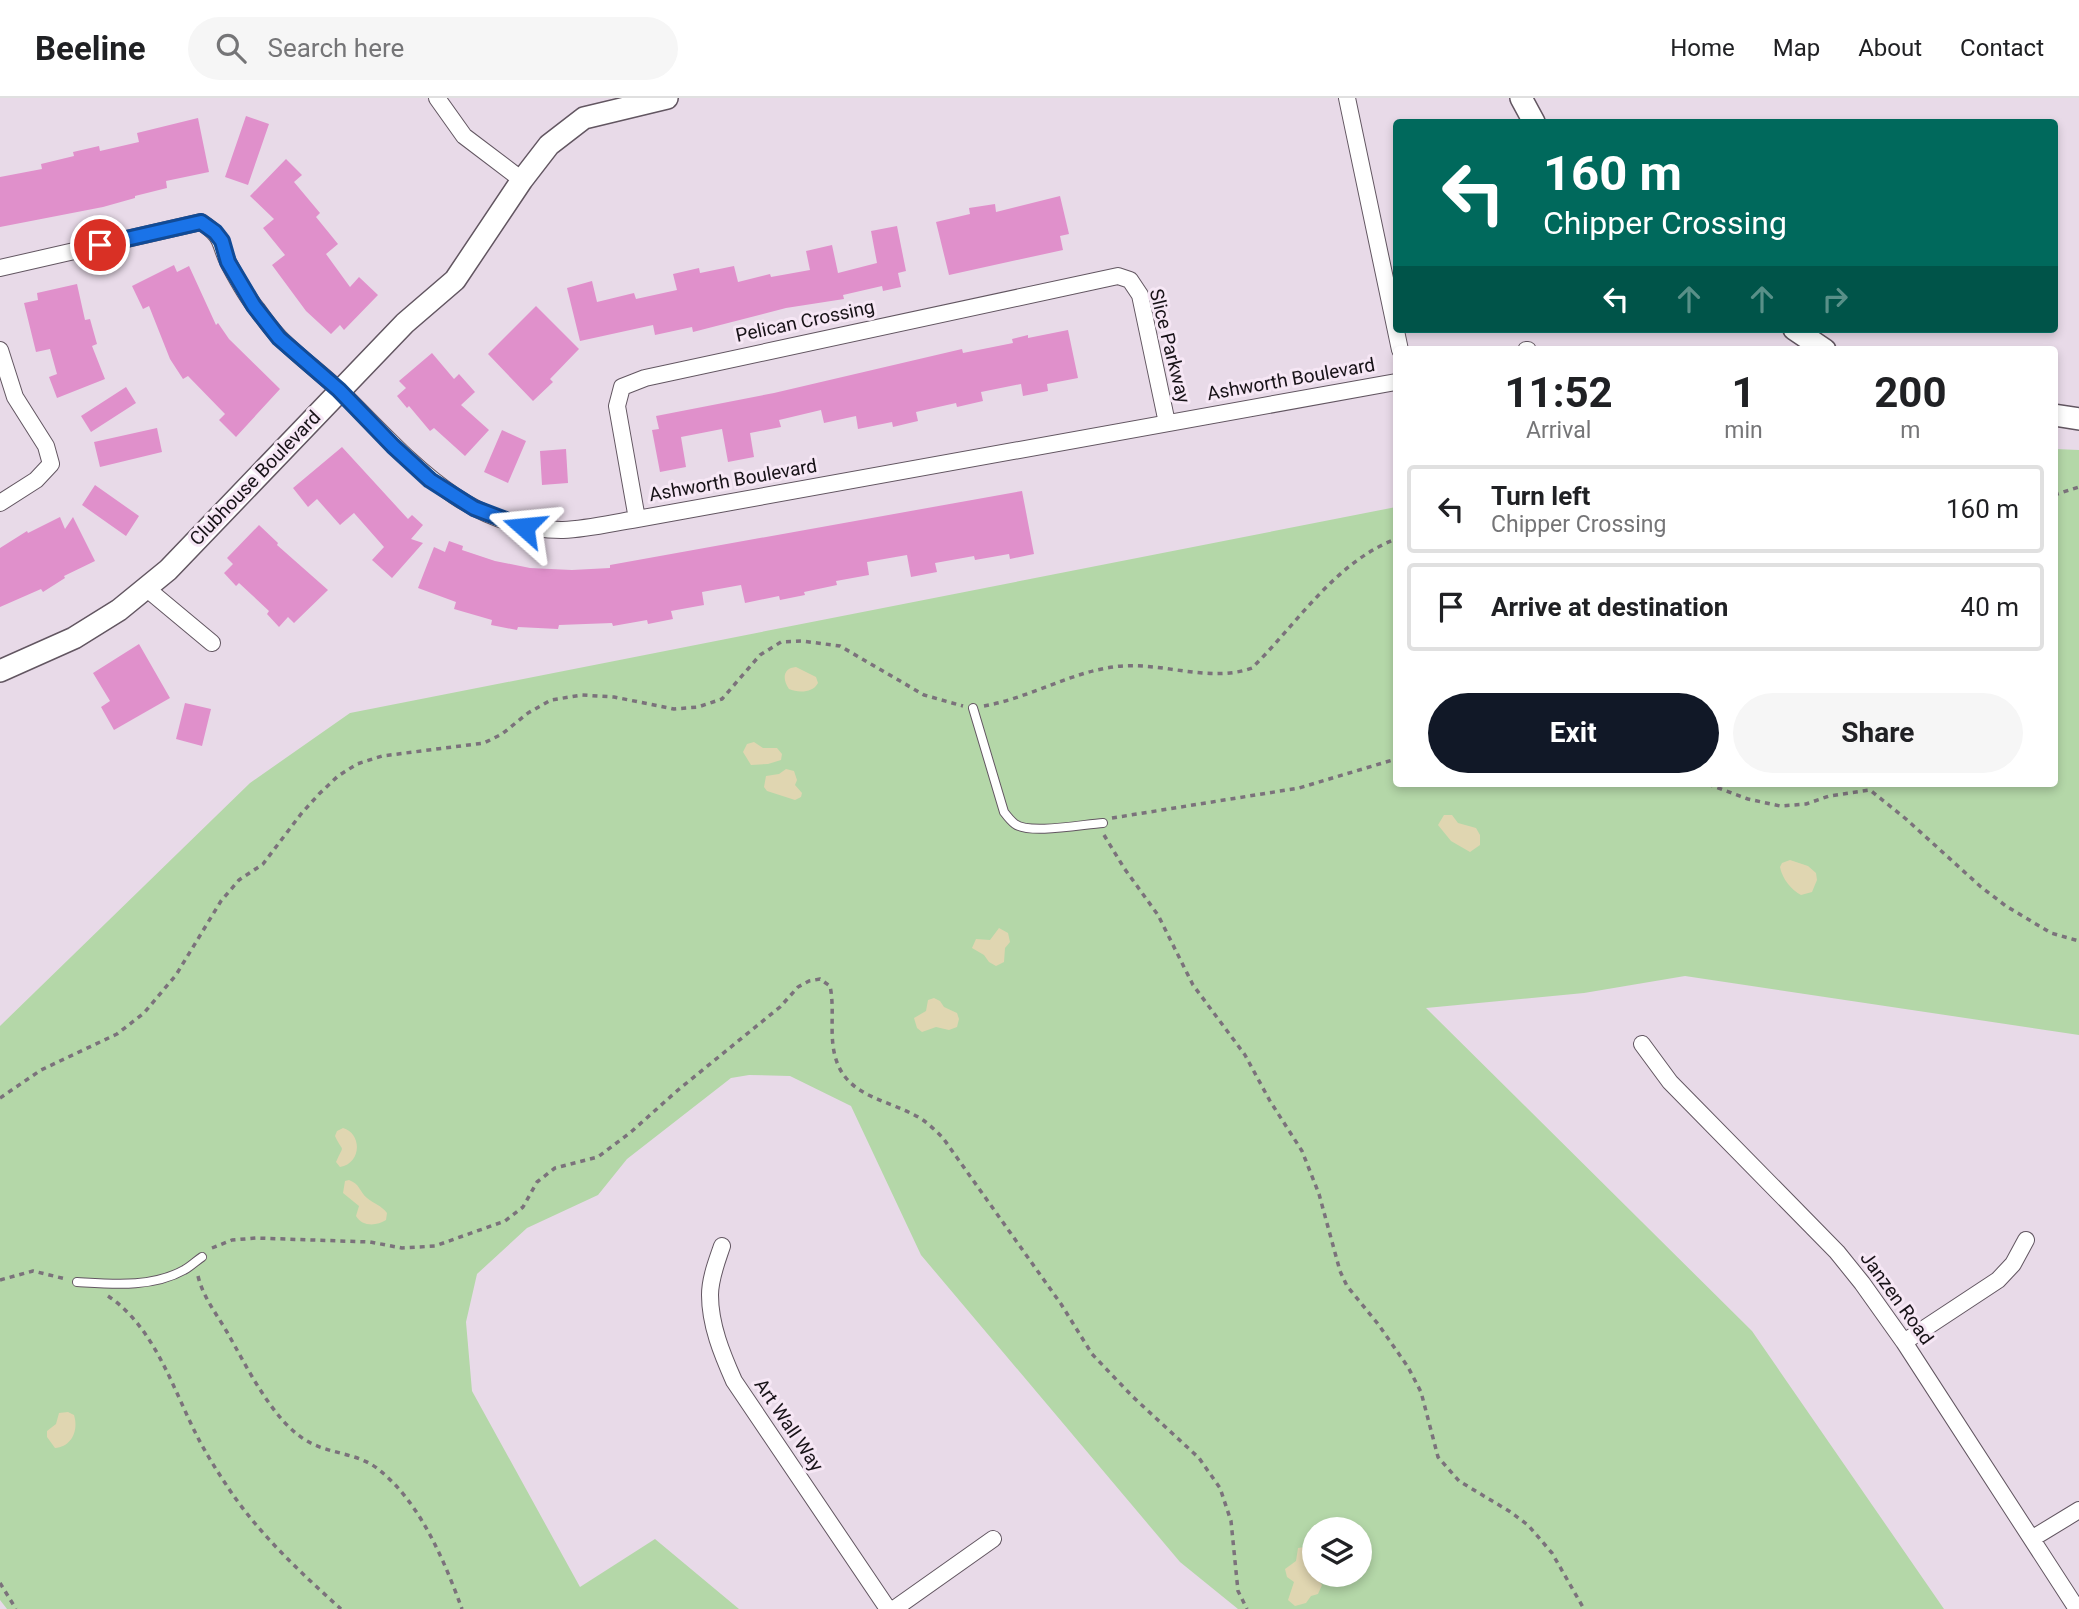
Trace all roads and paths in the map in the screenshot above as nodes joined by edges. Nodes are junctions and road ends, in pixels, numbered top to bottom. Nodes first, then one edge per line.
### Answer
1 (437, 98) edge
2 (667, 98) edge
3 (1347, 98) edge
4 (1521, 98) edge
5 (1532, 119) edge
6 (522, 180) junction
7 (0, 268) edge
8 (1130, 280) joint
9 (1393, 317) edge
10 (1800, 333) edge
11 (1819, 346) edge
12 (0, 350) edge
13 (1393, 383) edge
14 (339, 390) junction
15 (2058, 416) edge
16 (2079, 419) edge
17 (1167, 423) junction
18 (2079, 487) edge
19 (2058, 494) edge
20 (0, 503) edge
21 (637, 519) junction
22 (1393, 541) edge
23 (146, 587) junction
24 (212, 643) dead end
25 (0, 671) edge
26 (973, 708) junction
27 (1393, 761) edge
28 (1716, 787) edge
29 (1104, 822) junction
30 (2079, 941) edge
31 (1642, 1044) dead end
32 (0, 1098) edge
33 (2026, 1240) dead end
34 (722, 1246) dead end
35 (202, 1257) junction
36 (0, 1280) edge
37 (77, 1282) junction
38 (1904, 1342) junction
39 (2079, 1510) edge
40 (2033, 1538) junction
41 (993, 1539) dead end
42 (0, 1583) edge
43 (16, 1609) edge
44 (341, 1609) edge
45 (462, 1609) edge
46 (888, 1609) edge
47 (894, 1609) edge
48 (1247, 1609) edge
49 (1584, 1609) edge
50 (2077, 1609) edge

1 - 6 street
2 - 6 street, Clubhouse Boulevard
3 - 9 street
4 - 5 street
6 - 14 street, Clubhouse Boulevard
7 - 14 street, Ashworth Boulevard
8 - 17 street, Slice Parkway
8 - 21 street, Pelican Crossing
10 - 11 street
12 - 20 street
13 - 17 street, Ashworth Boulevard
14 - 21 street, Ashworth Boulevard
14 - 23 street, Clubhouse Boulevard
15 - 16 street
17 - 21 street, Ashworth Boulevard
18 - 19 path
22 - 26 path
23 - 24 street
23 - 25 street, Clubhouse Boulevard
26 - 29 lane
26 - 32 path
27 - 29 path
28 - 30 path
29 - 49 path
31 - 38 street, Janzen Road
33 - 38 street
34 - 46 street, Art Wall Way
35 - 37 lane
35 - 45 path
35 - 48 path
36 - 37 path
37 - 44 path
38 - 40 street, Janzen Road
39 - 40 street
40 - 50 street, Janzen Road
41 - 47 street
42 - 43 path

